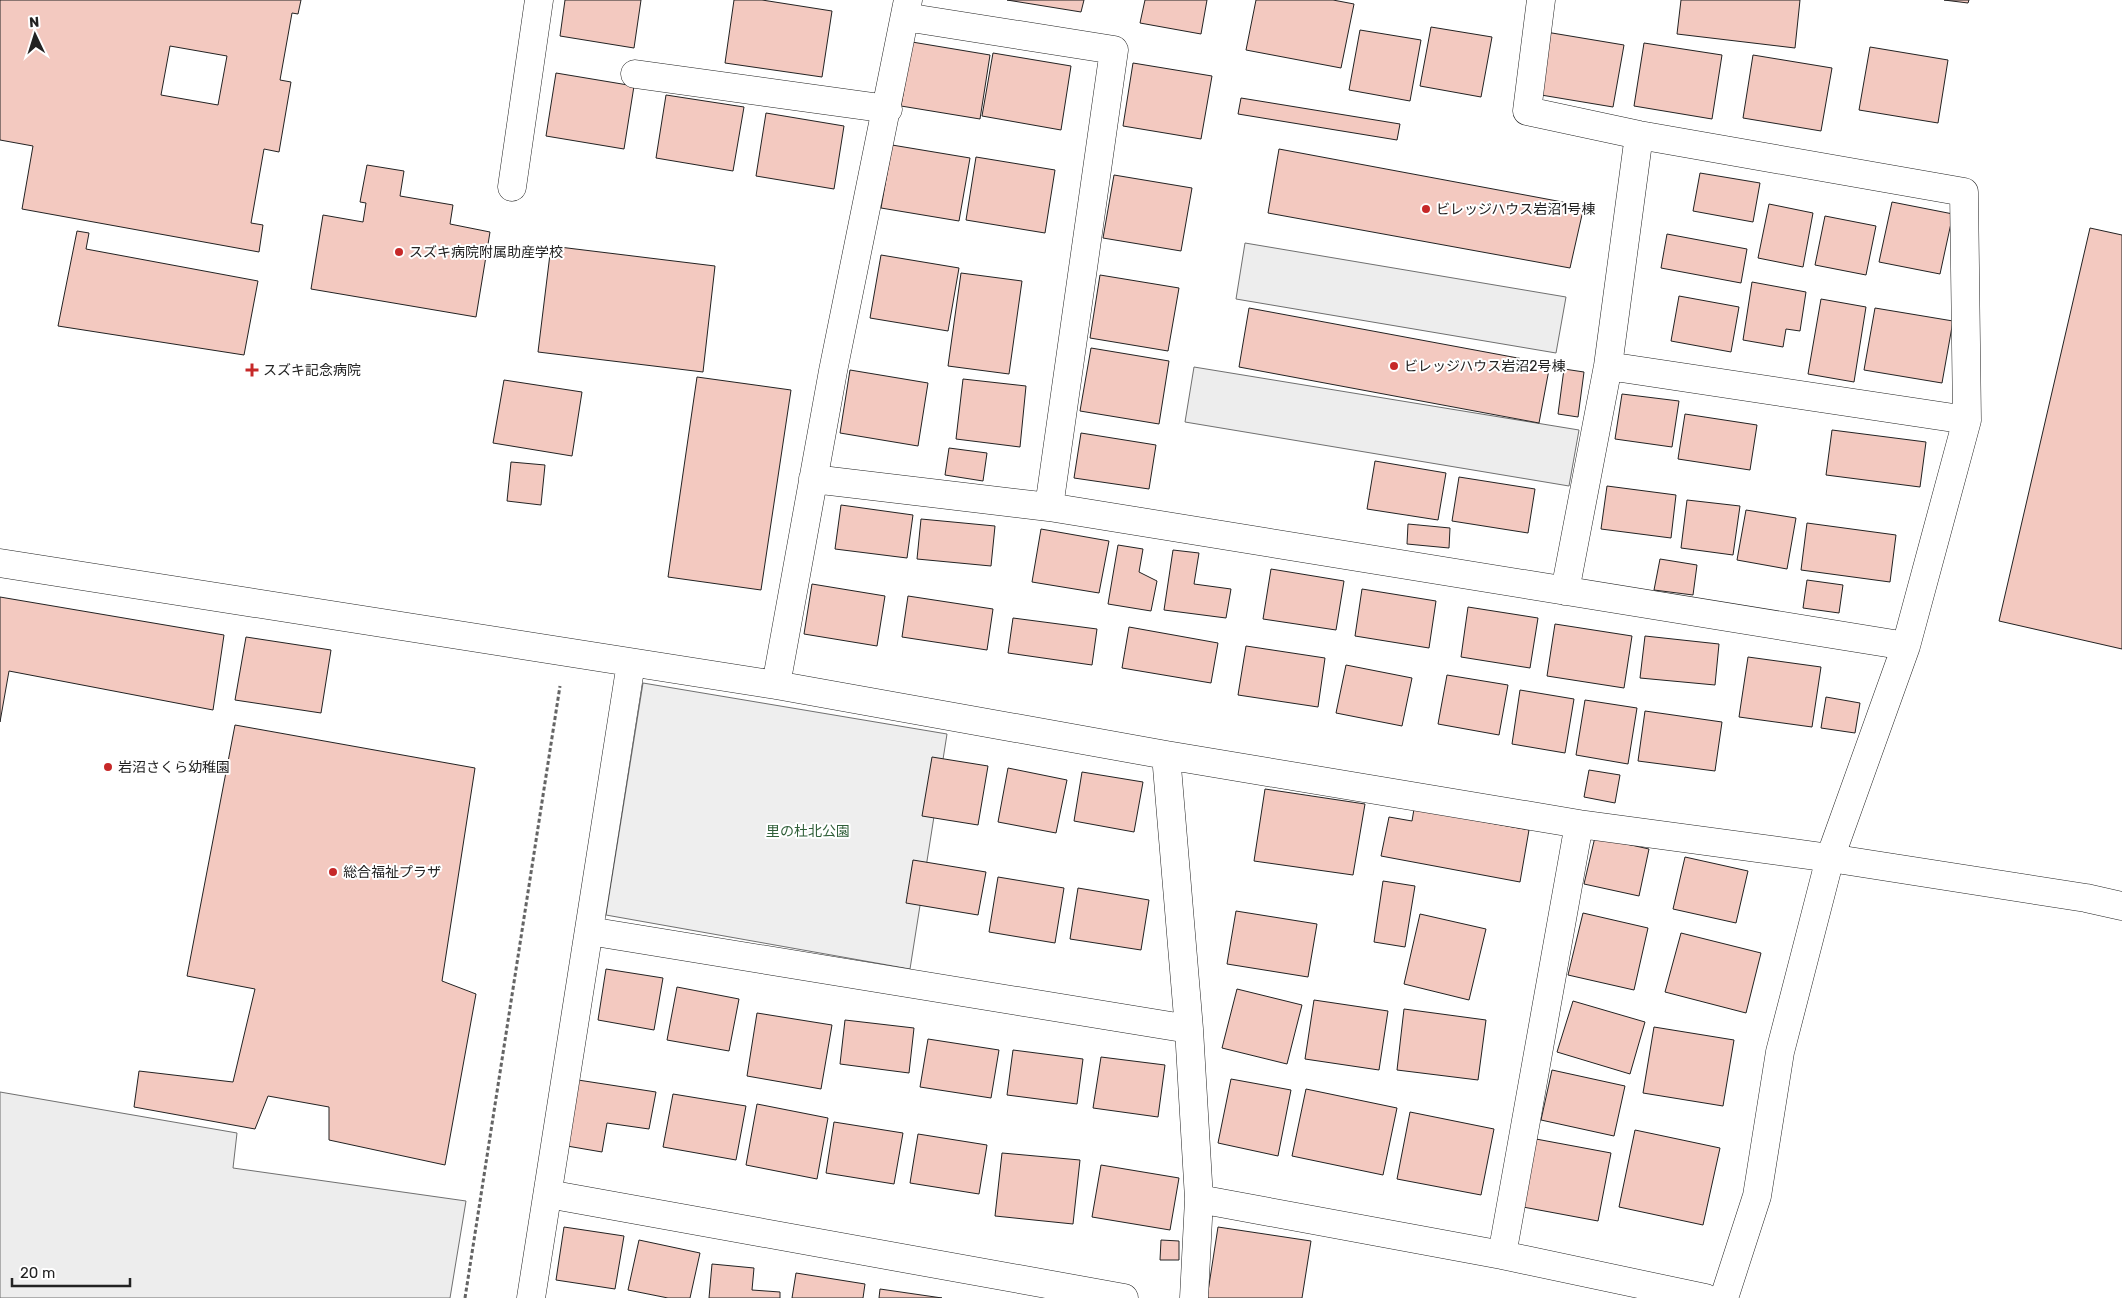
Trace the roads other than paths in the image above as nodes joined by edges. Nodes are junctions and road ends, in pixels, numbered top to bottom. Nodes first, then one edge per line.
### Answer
1 (539, 0) edge
2 (1541, 0) edge
3 (907, 8) edge
4 (635, 74) dead end
5 (888, 109) junction
6 (1639, 135) junction
7 (512, 187) dead end
8 (1608, 366) junction
9 (1967, 420) junction
10 (813, 479) junction
11 (1049, 508) junction
12 (0, 563) edge
13 (1565, 591) junction
14 (1906, 646) junction
15 (631, 663) junction
16 (776, 685) junction
17 (1166, 755) junction
18 (1578, 824) junction
19 (1830, 858) junction
20 (2122, 906) edge
21 (589, 931) junction
22 (1189, 1029) junction
23 (548, 1194) junction
24 (1199, 1199) junction
25 (1502, 1255) junction
26 (531, 1298) edge
27 (1124, 1298) edge
28 (1194, 1298) edge
29 (1705, 1298) edge
30 (1724, 1298) edge

1 - 7 street
2 - 6 street
3 - 5 street
3 - 11 street
4 - 5 street
5 - 10 street
6 - 8 street
6 - 9 street
8 - 9 street
8 - 13 street
9 - 14 street
10 - 11 street
10 - 16 street
11 - 13 street
12 - 15 street
13 - 14 street
14 - 19 street
15 - 16 street
15 - 21 street
16 - 17 street
17 - 18 street
17 - 22 street
18 - 19 street
18 - 25 street
19 - 20 street
19 - 30 street
21 - 22 street
21 - 23 street
22 - 24 street
23 - 26 street
23 - 27 street
24 - 25 street
24 - 28 street
25 - 29 street

